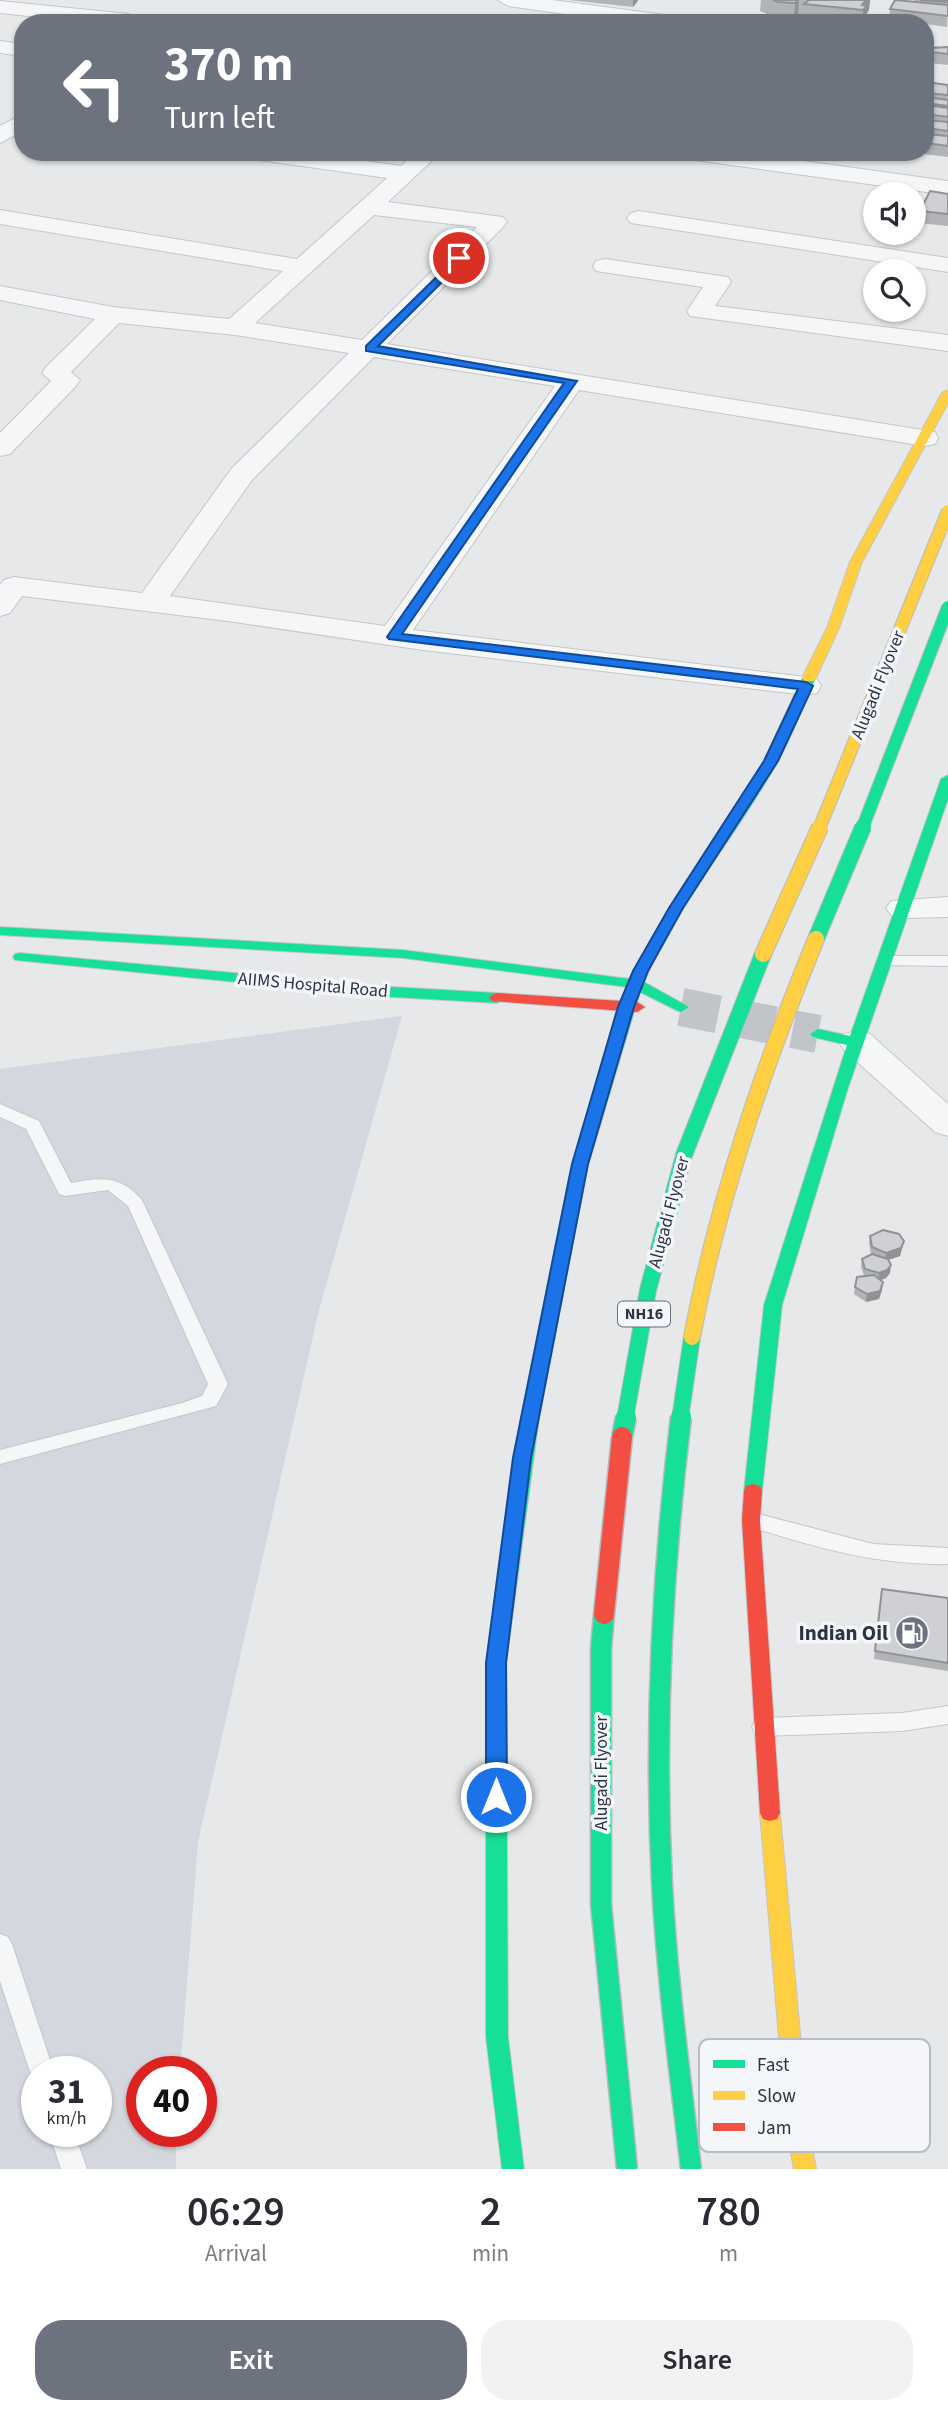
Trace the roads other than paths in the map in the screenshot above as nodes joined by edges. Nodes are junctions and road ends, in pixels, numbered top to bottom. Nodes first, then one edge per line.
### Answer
1 (660, 0) edge
2 (522, 1) edge
3 (0, 8) edge
4 (89, 14) edge
5 (570, 14) edge
6 (644, 14) edge
7 (315, 161) edge
8 (420, 161) edge
9 (752, 161) edge
10 (838, 161) edge
11 (830, 172) junction
12 (405, 174) junction
13 (948, 188) edge
14 (369, 207) junction
15 (0, 217) edge
16 (639, 218) dead end
17 (948, 265) edge
18 (604, 266) dead end
19 (302, 267) junction
20 (0, 293) edge
21 (113, 315) junction
22 (235, 327) junction
23 (948, 344) edge
24 (370, 348) junction
25 (572, 381) junction
26 (948, 393) edge
27 (925, 438) junction
28 (0, 448) edge
29 (948, 511) edge
30 (5, 591) edge
31 (150, 603) junction
32 (948, 607) edge
33 (393, 637) junction
34 (806, 686) junction
35 (948, 779) edge
36 (948, 907) edge
37 (903, 908) junction
38 (0, 931) edge
39 (0, 955) edge
40 (885, 961) junction
41 (948, 961) edge
42 (635, 984) junction
43 (626, 1007) junction
44 (818, 1034) tunnel mouth
45 (857, 1042) junction
46 (0, 1110) edge
47 (948, 1124) edge
48 (0, 1457) edge
49 (751, 1520) junction
50 (948, 1556) edge
51 (948, 1715) edge
52 (763, 1727) junction
53 (0, 1944) edge
54 (790, 2039) edge
55 (37, 2056) edge
56 (67, 2147) edge
57 (74, 2169) edge
58 (513, 2169) edge
59 (627, 2169) edge
60 (691, 2169) edge

1 - 6 street
2 - 5 street
3 - 4 street
7 - 12 street
8 - 12 street
9 - 11 street
10 - 11 street
11 - 13 street
12 - 14 street
14 - 19 street
14 - 24 street
15 - 19 street
16 - 17 street
18 - 23 street
19 - 22 street
20 - 21 street
21 - 22 street
21 - 28 street
22 - 24 street
24 - 25 street
24 - 31 street
25 - 27 street
25 - 33 street
26 - 27 main road
27 - 34 main road
29 - 59 main road, Alugadi Flyover / NH16, bridge
30 - 31 street
31 - 33 street
32 - 60 main road, Alugadi Flyover / NH16, bridge
33 - 34 street
34 - 42 main road
35 - 37 main road
36 - 37 street
37 - 40 main road
38 - 42 main road, AIIMS Hospital Road
39 - 43 main road, AIIMS Hospital Road
40 - 41 lane
40 - 45 main road
42 - 43 main road
42 - 43 main road, AIIMS Hospital Road
43 - 58 main road
44 - 45 main road
45 - 47 street
45 - 49 main road
46 - 48 lane
49 - 50 lane
49 - 52 main road
51 - 52 lane
52 - 54 main road
53 - 55 lane
56 - 57 lane

